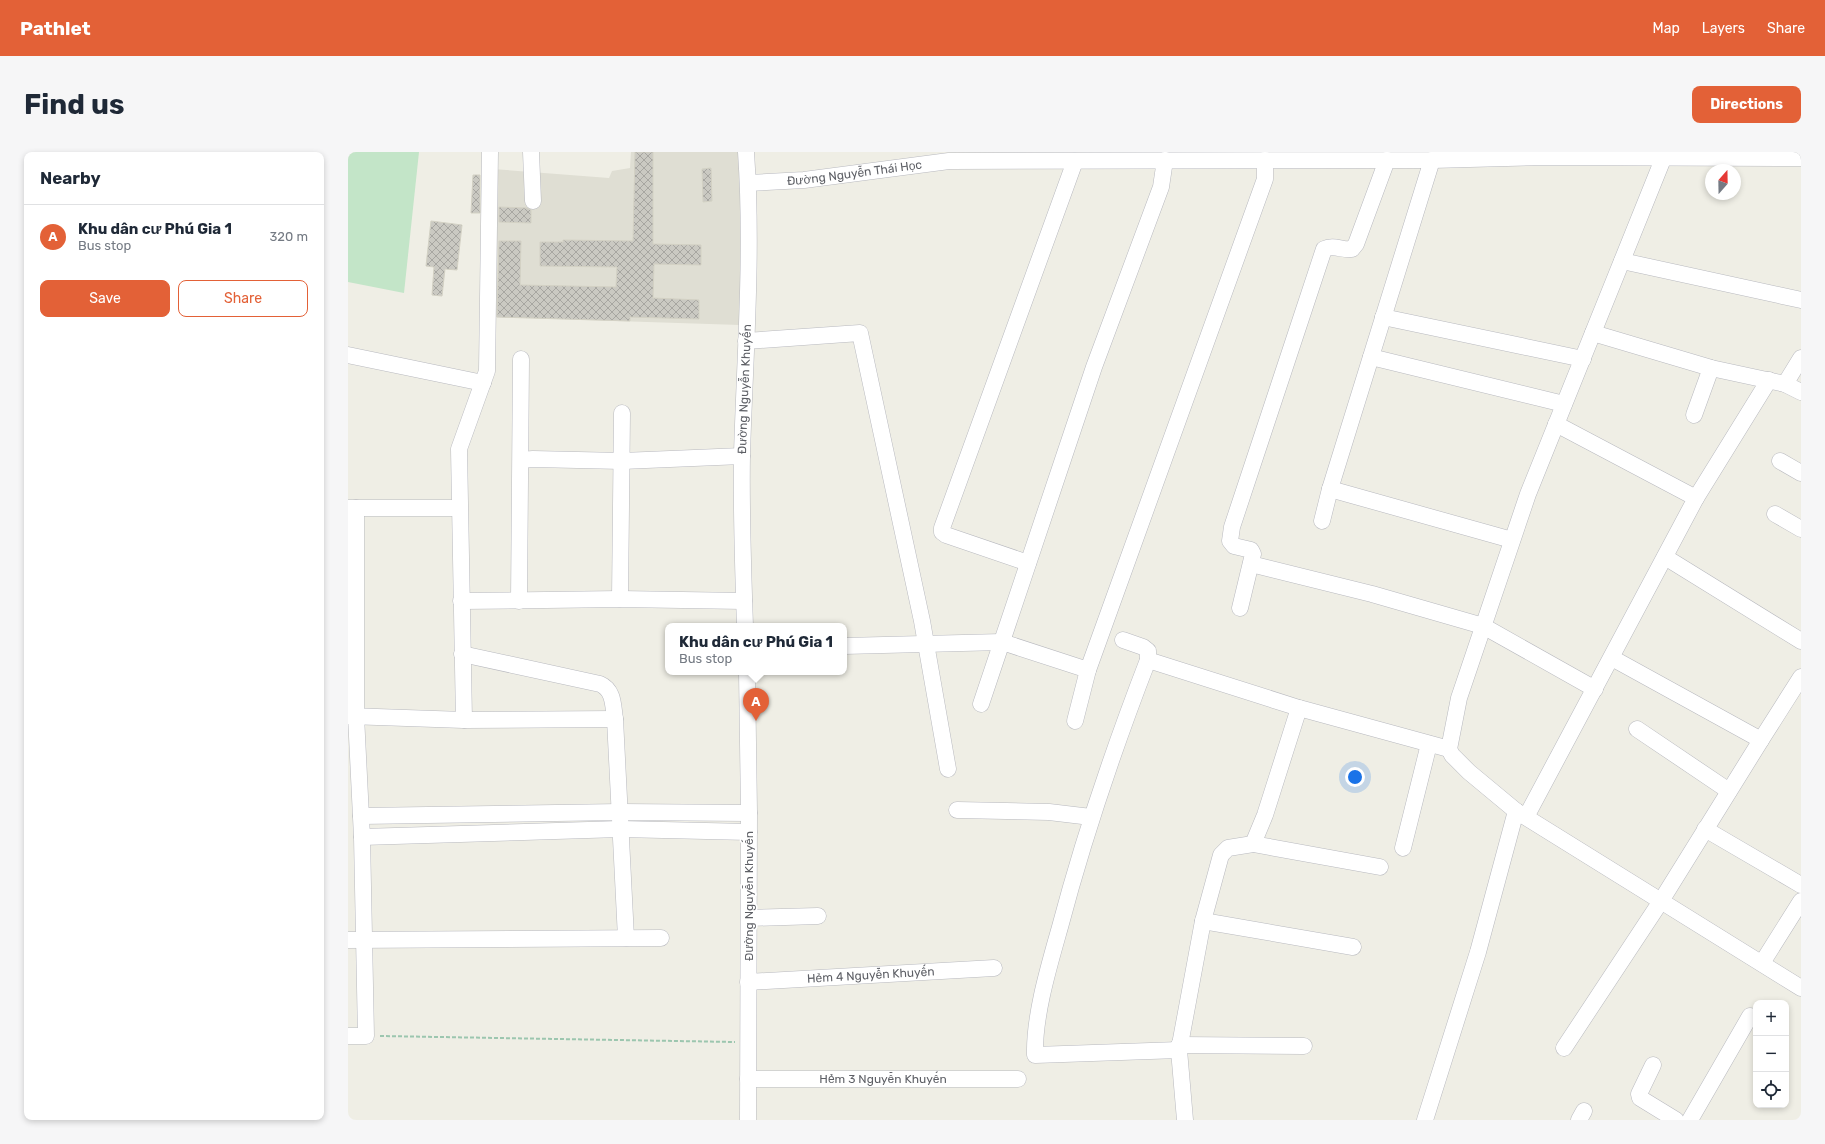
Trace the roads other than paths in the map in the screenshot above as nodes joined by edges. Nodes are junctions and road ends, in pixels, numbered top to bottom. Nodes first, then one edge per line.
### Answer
1 (490, 152) edge
2 (531, 152) edge
3 (746, 152) edge
4 (1546, 154) edge
5 (1056, 156) edge
6 (1283, 156) edge
7 (1674, 157) edge
8 (1801, 158) edge
9 (1165, 160) junction
10 (1266, 160) junction
11 (1387, 160) junction
12 (1432, 160) junction
13 (1076, 161) junction
14 (748, 183) junction
15 (533, 201) dead end
16 (1622, 261) junction
17 (1801, 300) edge
18 (1383, 317) junction
19 (1593, 333) junction
20 (746, 341) junction
21 (348, 355) edge
22 (1371, 357) junction
23 (1801, 358) edge
24 (521, 359) dead end
25 (1583, 359) junction
26 (1711, 368) junction
27 (1769, 380) junction
28 (483, 383) junction
29 (1785, 384) junction
30 (1801, 392) edge
31 (1564, 404) junction
32 (622, 413) dead end
33 (1694, 416) dead end
34 (1556, 424) junction
35 (742, 456) junction
36 (522, 460) junction
37 (622, 461) junction
38 (1780, 461) dead end
39 (1801, 473) edge
40 (1330, 489) junction
41 (1696, 498) junction
42 (352, 508) edge
43 (459, 508) junction
44 (1775, 514) dead end
45 (1322, 521) dead end
46 (1801, 529) edge
47 (1512, 540) junction
48 (1665, 557) junction
49 (1028, 563) junction
50 (1251, 564) junction
51 (620, 599) junction
52 (461, 601) junction
53 (519, 601) junction
54 (744, 601) junction
55 (352, 608) edge
56 (1240, 608) dead end
57 (745, 623) edge
58 (1483, 626) junction
59 (1123, 640) dead end
60 (1801, 641) edge
61 (1002, 642) junction
62 (926, 643) junction
63 (847, 646) edge
64 (462, 654) junction
65 (1612, 658) junction
66 (1148, 660) junction
67 (1088, 670) junction
68 (747, 675) edge
69 (1801, 677) edge
70 (1595, 689) junction
71 (1795, 698) edge
72 (981, 704) dead end
73 (1299, 708) junction
74 (352, 716) edge
75 (464, 720) junction
76 (615, 720) junction
77 (1075, 721) dead end
78 (1637, 729) dead end
79 (1760, 740) junction
80 (1429, 744) junction
81 (1449, 749) junction
82 (948, 769) dead end
83 (1729, 791) junction
84 (957, 810) dead end
85 (620, 812) junction
86 (749, 813) junction
87 (1521, 814) junction
88 (361, 816) junction
89 (1091, 817) junction
90 (620, 829) junction
91 (1705, 829) junction
92 (749, 832) junction
93 (362, 837) junction
94 (1253, 844) junction
95 (1403, 848) dead end
96 (1380, 867) dead end
97 (1801, 885) edge
98 (1661, 901) junction
99 (1801, 901) edge
100 (818, 916) dead end
101 (749, 918) junction
102 (1203, 921) junction
103 (626, 938) junction
104 (661, 938) dead end
105 (348, 940) edge
106 (364, 940) junction
107 (1353, 947) dead end
108 (1762, 963) junction
109 (994, 968) dead end
110 (748, 982) junction
111 (1801, 988) edge
112 (1750, 1016) dead end
113 (348, 1036) edge
114 (1304, 1046) dead end
115 (1179, 1048) junction
116 (1564, 1048) dead end
117 (1653, 1065) dead end
118 (748, 1079) junction
119 (1018, 1079) dead end
120 (748, 1120) edge
121 (1185, 1120) edge
122 (1425, 1120) edge
123 (1676, 1120) edge
124 (1690, 1120) edge

1 - 28 street
2 - 15 street
3 - 14 street, Đường Nguyễn Khuyến
4 - 7 street, Đường Nguyễn Thái Học
4 - 12 street, Đường Nguyễn Thái Học
5 - 13 street, Đường Nguyễn Thái Học
5 - 14 street, Đường Nguyễn Thái Học
6 - 10 street, Đường Nguyễn Thái Học
6 - 11 street, Đường Nguyễn Thái Học
7 - 8 street, Đường Nguyễn Thái Học
7 - 16 street
9 - 10 street, Đường Nguyễn Thái Học
9 - 13 street, Đường Nguyễn Thái Học
9 - 49 street
10 - 67 street
11 - 12 street, Đường Nguyễn Thái Học
11 - 50 street
12 - 18 street
13 - 49 street
14 - 20 street, Đường Nguyễn Khuyến
16 - 17 street
16 - 19 street
18 - 22 street
18 - 25 street
19 - 25 street
19 - 26 street
20 - 35 street, Đường Nguyễn Khuyến
20 - 62 street
21 - 28 street
22 - 31 street
22 - 40 street
23 - 29 street
24 - 36 street
25 - 31 street
26 - 27 street
26 - 33 street
27 - 29 street
27 - 41 street
28 - 43 street
29 - 30 street
31 - 34 street
32 - 37 street
34 - 41 street
34 - 47 street
35 - 37 street
35 - 54 street, Đường Nguyễn Khuyến
36 - 37 street
36 - 53 street
37 - 51 street
38 - 39 street
40 - 45 street
40 - 47 street
41 - 48 street
42 - 43 street
42 - 55 street
43 - 52 street
44 - 46 street
47 - 58 street
48 - 60 street
48 - 65 street
49 - 61 street
50 - 56 street
50 - 58 street
51 - 53 street
51 - 54 street
52 - 53 street
52 - 64 street
54 - 57 street, Đường Nguyễn Khuyến
55 - 74 street
58 - 70 street
58 - 81 street
59 - 66 street
61 - 62 street
61 - 67 street
61 - 72 street
62 - 63 street
62 - 82 street
64 - 75 street
64 - 76 street
65 - 70 street
65 - 79 street
66 - 73 street
66 - 89 street
67 - 77 street
68 - 86 street, Đường Nguyễn Khuyến
69 - 71 street
70 - 87 street
71 - 79 street
73 - 80 street
73 - 94 street
74 - 75 street
74 - 88 street
75 - 76 street
76 - 85 street
78 - 83 street
79 - 83 street
80 - 81 street
80 - 95 street
81 - 87 street
83 - 91 street
84 - 89 street
85 - 86 street
85 - 88 street
85 - 90 street
86 - 92 street, Đường Nguyễn Khuyến
87 - 98 street
87 - 122 street
88 - 93 street
89 - 115 street
90 - 92 street
90 - 93 street
90 - 103 street
91 - 97 street
91 - 98 street
92 - 101 street, Đường Nguyễn Khuyến
93 - 106 street
94 - 96 street
94 - 102 street
98 - 108 street
98 - 116 street
99 - 108 street
100 - 101 street
101 - 110 street, Đường Nguyễn Khuyến
102 - 107 street
102 - 115 street
103 - 104 street
103 - 106 street
105 - 106 street
106 - 113 street
108 - 111 street
109 - 110 street, Hẻm 4 Nguyễn Khuyến
110 - 118 street, Đường Nguyễn Khuyến
112 - 124 street
114 - 115 street
115 - 121 street
117 - 123 street
118 - 119 street, Hẻm 3 Nguyễn Khuyến
118 - 120 street, Đường Nguyễn Khuyến

